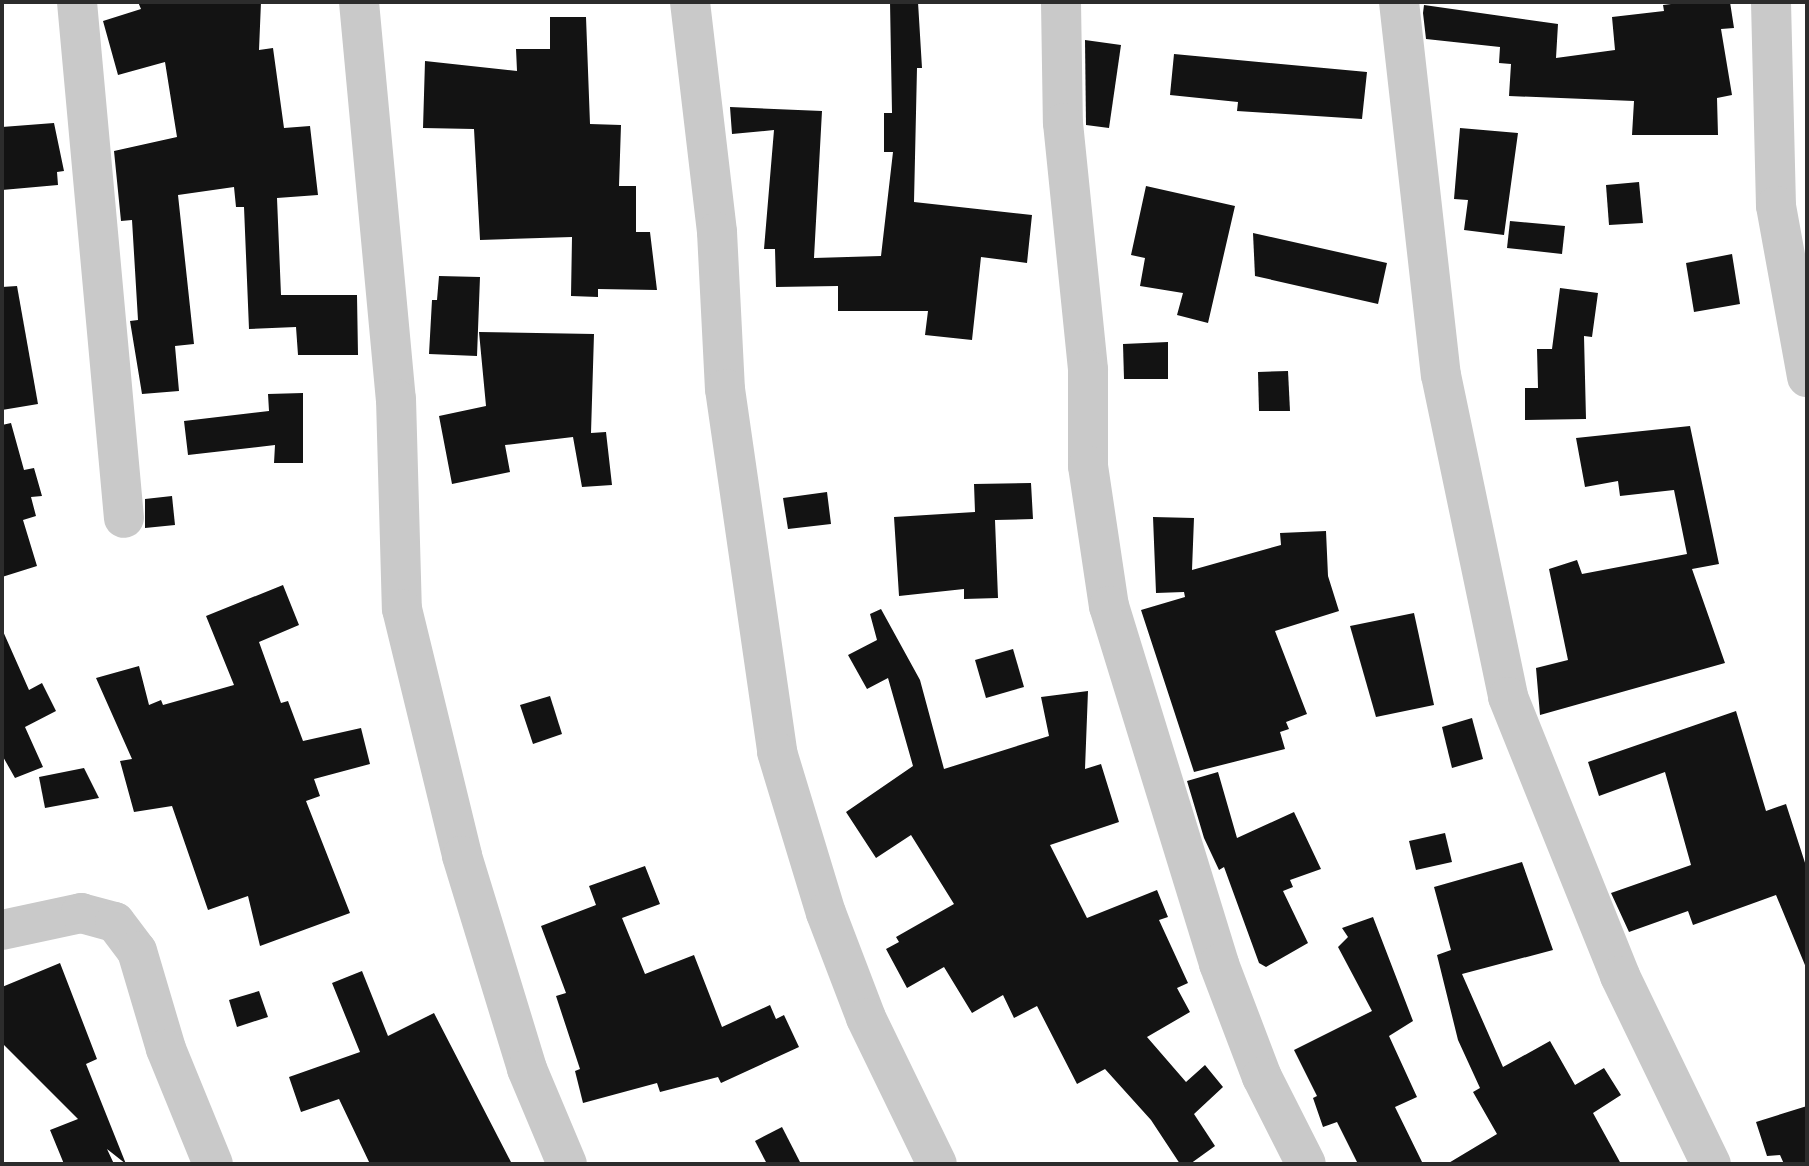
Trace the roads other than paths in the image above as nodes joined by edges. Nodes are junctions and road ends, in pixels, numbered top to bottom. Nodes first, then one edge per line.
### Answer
1 (77, 2) edge
2 (359, 2) edge
3 (690, 2) edge
4 (1061, 2) edge
5 (1399, 2) edge
6 (1771, 2) edge
7 (1807, 377) edge
8 (124, 518) dead end
9 (2, 930) edge
10 (213, 1164) edge
11 (567, 1164) edge
12 (937, 1164) edge
13 (1306, 1164) edge
14 (1711, 1164) edge

1 - 8 street
2 - 11 street
3 - 12 street
4 - 13 street
5 - 14 street
6 - 7 street
9 - 10 street

